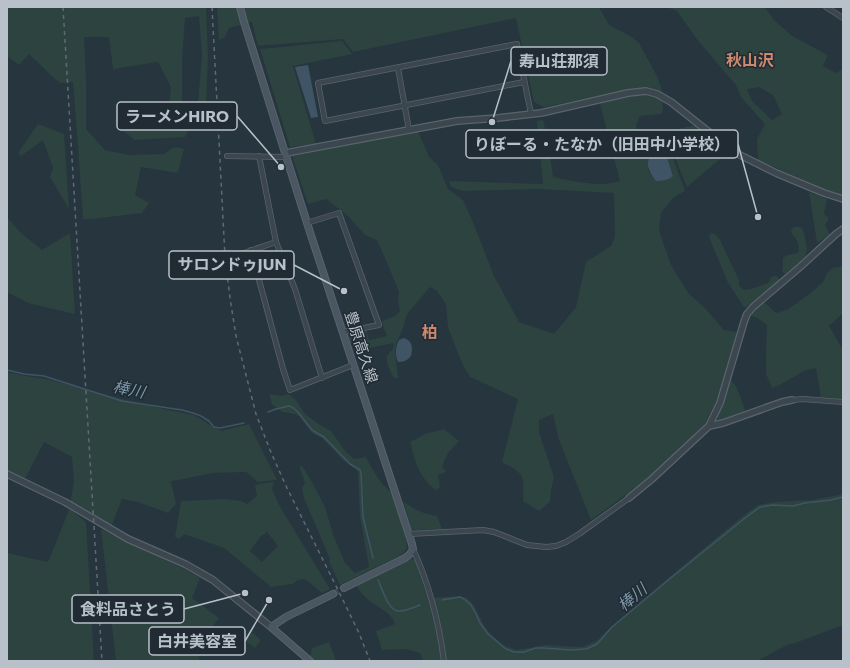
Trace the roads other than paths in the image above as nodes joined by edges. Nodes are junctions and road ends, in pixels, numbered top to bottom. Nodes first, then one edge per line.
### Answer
1 (240, 7) edge
2 (826, 7) edge
3 (843, 18) edge
4 (398, 68) junction
5 (524, 82) junction
6 (405, 105) junction
7 (531, 114) junction
8 (409, 130) junction
9 (287, 155) junction
10 (227, 156) dead end
11 (259, 156) junction
12 (843, 198) edge
13 (308, 223) junction
14 (843, 229) edge
15 (276, 242) junction
16 (252, 250) junction
17 (238, 254) dead end
18 (343, 332) junction
19 (353, 365) junction
20 (322, 378) junction
21 (792, 400) joint
22 (843, 402) edge
23 (709, 426) junction
24 (7, 474) edge
25 (629, 498) joint
26 (409, 534) junction
27 (413, 549) junction
28 (344, 588) tunnel mouth
29 (333, 594) tunnel mouth
30 (271, 627) junction
31 (310, 661) edge
32 (444, 661) edge

1 - 9 main road, 豊原高久線
2 - 3 street
4 - 5 street
4 - 6 street
4 - 6 street
5 - 6 street
5 - 7 street
6 - 8 street
7 - 8 street
7 - 12 street
8 - 9 street
9 - 11 street
9 - 13 main road, 豊原高久線
10 - 11 street
11 - 15 street
13 - 18 main road, 豊原高久線
13 - 18 street
14 - 23 street
15 - 16 street
15 - 20 street
16 - 17 street
16 - 20 street
18 - 19 main road, 豊原高久線
19 - 20 street
19 - 26 main road, 豊原高久線
21 - 22 street
21 - 23 street
23 - 25 street
24 - 30 street
25 - 26 street
26 - 27 main road, 豊原高久線
27 - 28 main road
27 - 32 street
29 - 30 main road
30 - 31 main road

